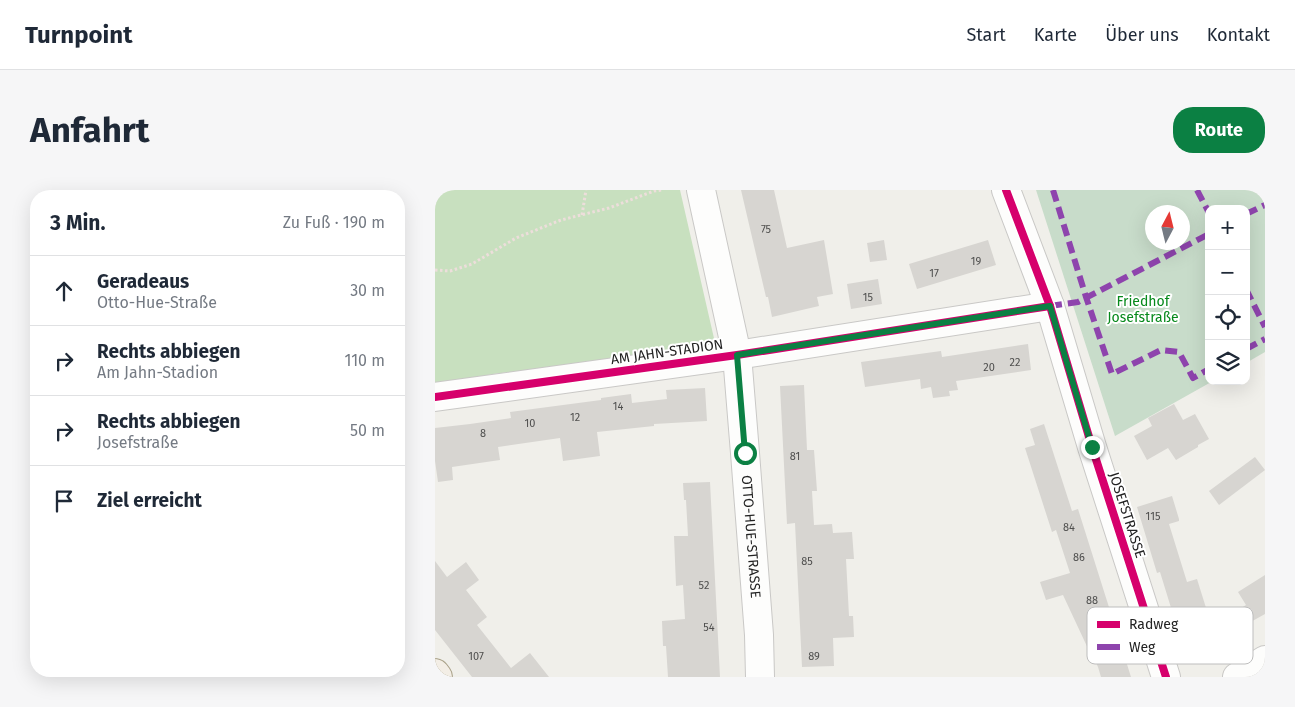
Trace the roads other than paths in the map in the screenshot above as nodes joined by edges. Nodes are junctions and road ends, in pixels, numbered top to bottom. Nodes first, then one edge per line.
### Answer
1 (701, 190) edge
2 (1006, 190) edge
3 (1050, 306) junction
4 (737, 355) junction
5 (435, 397) edge
6 (1143, 607) edge
7 (1265, 660) edge
8 (1162, 664) edge
9 (435, 674) edge
10 (438, 677) edge
11 (760, 677) edge
12 (1166, 677) edge
13 (1237, 677) edge

1 - 4 street, OTTO-HUE-STRASSE
2 - 3 street, JOSEFSTRASSE
3 - 4 street, AM JAHN-STADION
3 - 6 street, JOSEFSTRASSE
4 - 5 street, AM JAHN-STADION
4 - 11 street, OTTO-HUE-STRASSE
7 - 13 street
8 - 12 street, JOSEFSTRASSE
9 - 10 main road

